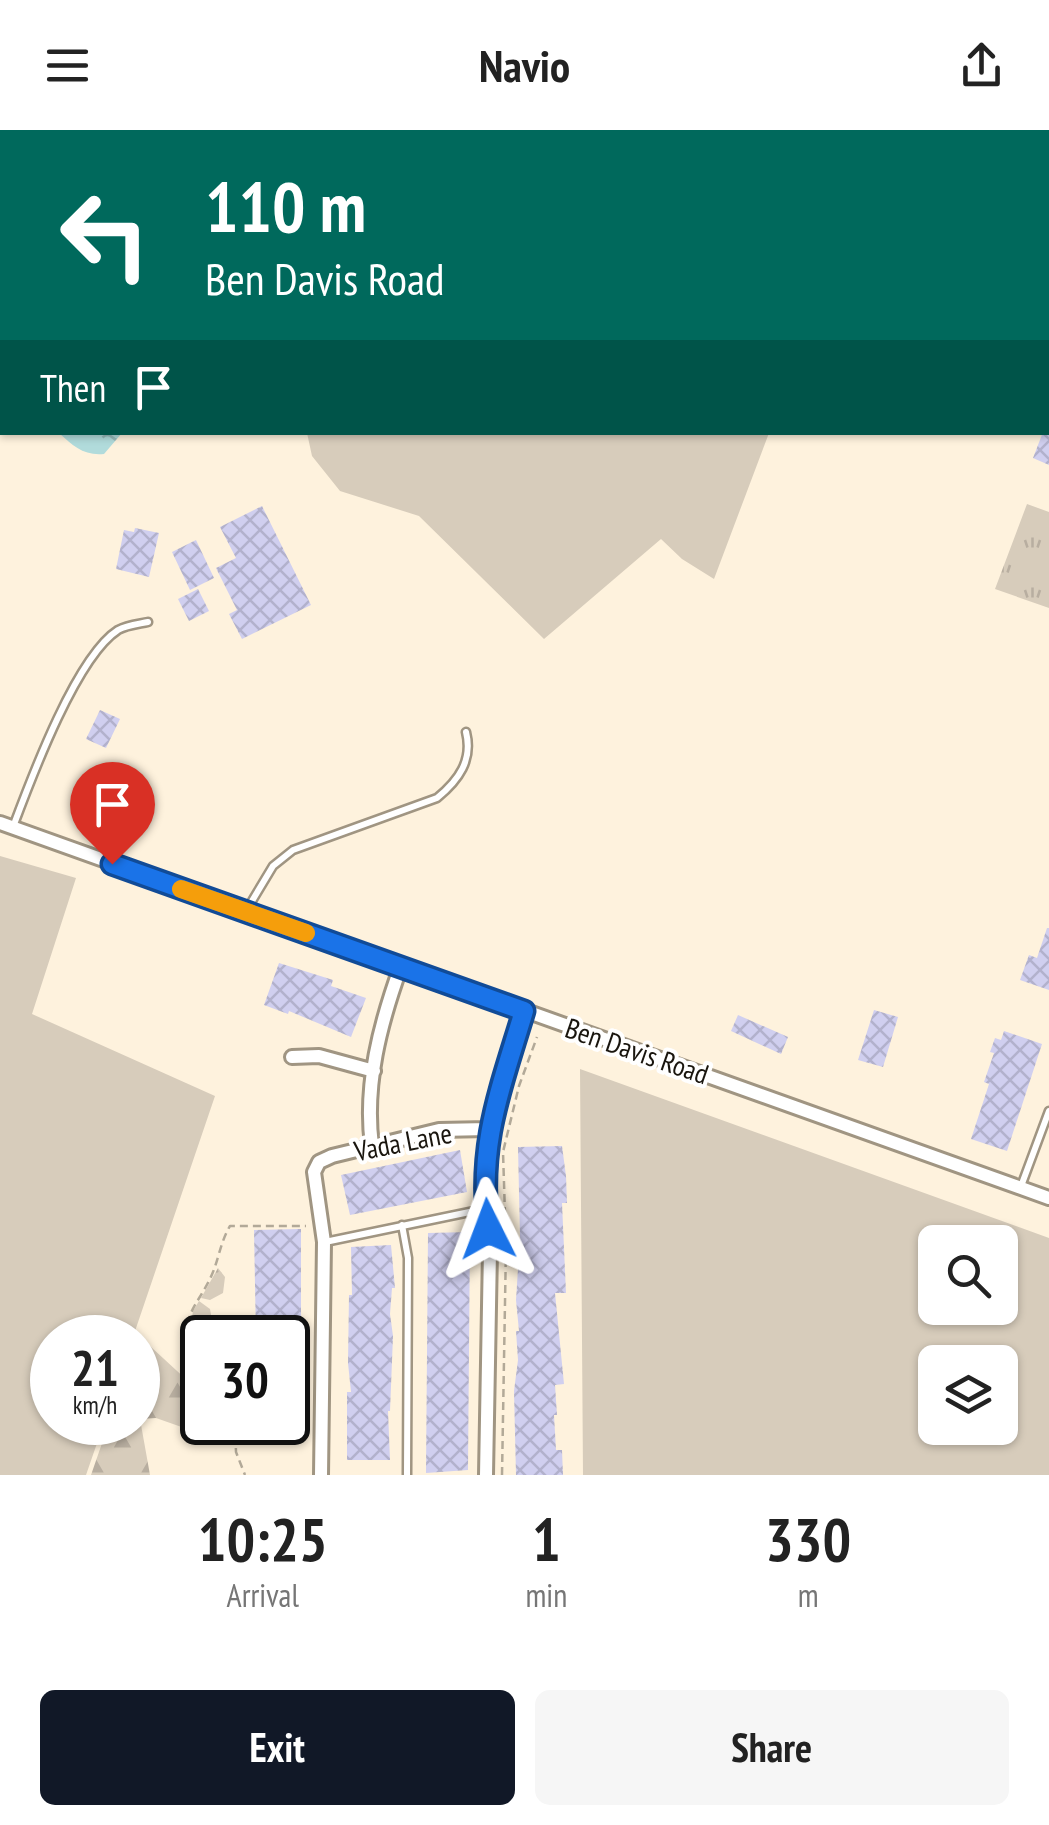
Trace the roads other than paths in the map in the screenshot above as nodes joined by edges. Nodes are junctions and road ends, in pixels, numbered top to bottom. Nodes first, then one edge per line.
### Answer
1 (148, 622) dead end
2 (466, 732) dead end
3 (6, 826) edge
4 (246, 912) junction
5 (401, 966) junction
6 (524, 1011) junction
7 (292, 1057) dead end
8 (374, 1071) junction
9 (1049, 1111) edge
10 (488, 1129) junction
11 (372, 1146) junction
12 (1020, 1189) junction
13 (1049, 1198) edge
14 (486, 1208) junction
15 (402, 1225) junction
16 (324, 1242) junction
17 (321, 1475) edge
18 (407, 1475) edge
19 (486, 1475) edge

1 - 3 lane
2 - 4 lane
3 - 4 street, Ben Davis Road
4 - 5 street, Ben Davis Road
5 - 6 street, Ben Davis Road
5 - 8 street
6 - 10 street
6 - 12 street, Ben Davis Road
7 - 8 street
8 - 11 street
9 - 12 lane
10 - 11 street, Vada Lane
10 - 14 street
11 - 16 street, Vada Lane
12 - 13 street, Ben Davis Road
14 - 15 lane
14 - 19 street
15 - 16 lane
15 - 18 lane
16 - 17 street

